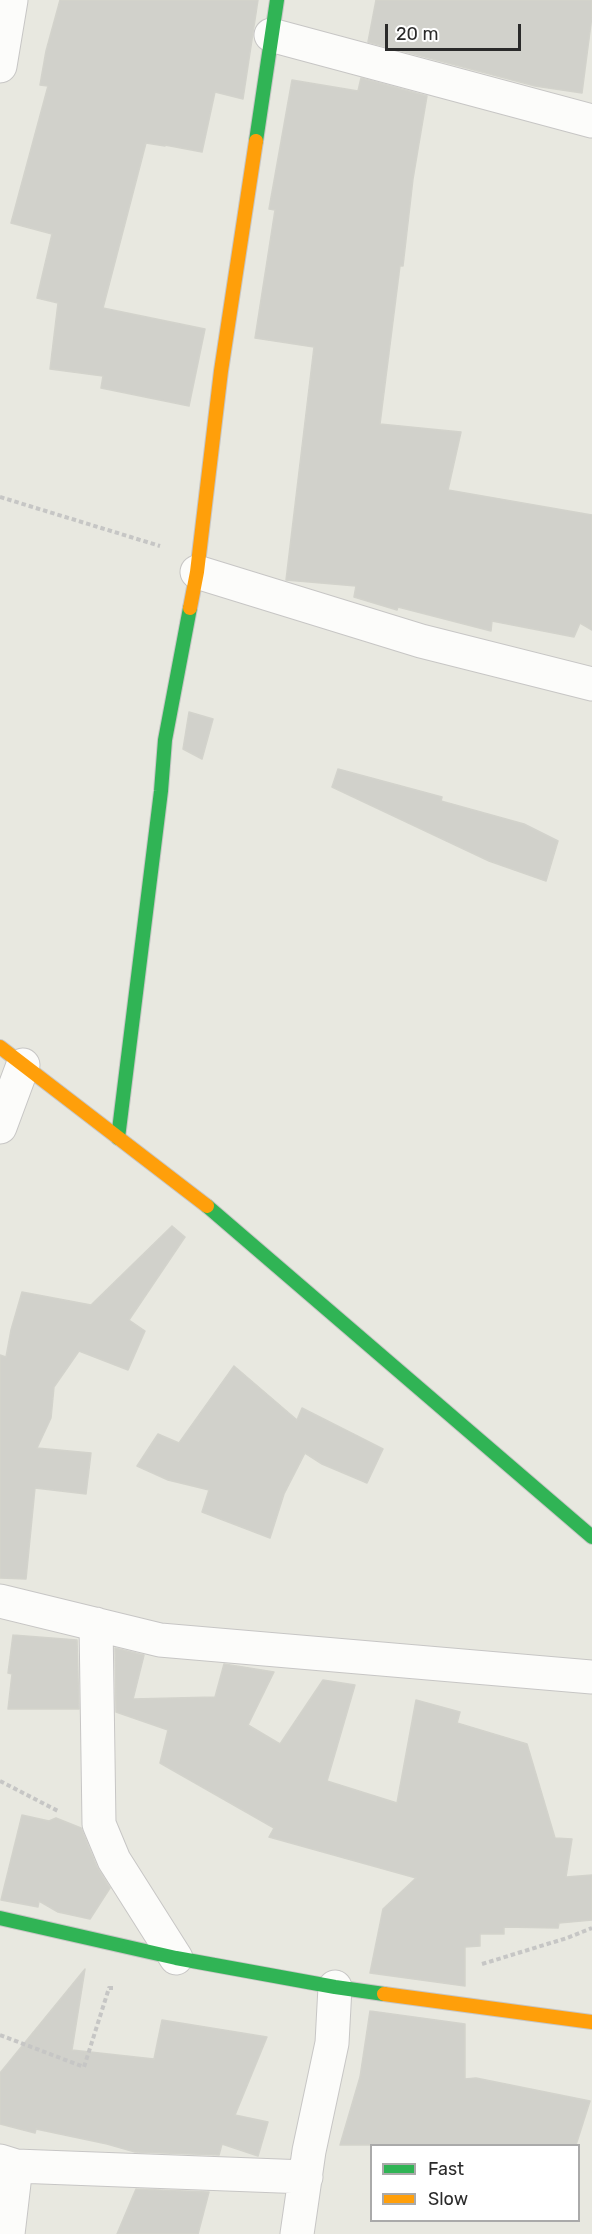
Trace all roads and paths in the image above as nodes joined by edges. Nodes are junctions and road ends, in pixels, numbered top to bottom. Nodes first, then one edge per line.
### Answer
1 (10, 0) edge
2 (277, 0) edge
3 (271, 35) junction
4 (1, 48) edge
5 (592, 121) edge
6 (0, 496) edge
7 (197, 572) junction
8 (592, 684) edge
9 (11, 1056) edge
10 (0, 1127) edge
11 (118, 1138) junction
12 (592, 1537) edge
13 (0, 1601) edge
14 (96, 1624) junction
15 (592, 1677) edge
16 (0, 1781) edge
17 (99, 1824) junction
18 (0, 1918) edge
19 (176, 1958) junction
20 (335, 1987) junction
21 (592, 2022) edge
22 (0, 2035) edge
23 (84, 2067) dead end
24 (8, 2163) edge
25 (306, 2177) junction
26 (8, 2234) edge
27 (297, 2234) edge

1 - 4 street
2 - 3 street
3 - 5 street
3 - 7 street
6 - 7 path
7 - 8 street
7 - 11 street
9 - 10 street
9 - 11 street
11 - 12 street
13 - 14 street
14 - 15 street
14 - 17 street
16 - 17 path
17 - 19 street
18 - 19 street
19 - 20 street
20 - 21 street
20 - 25 street
22 - 23 path
24 - 25 street
24 - 26 street
25 - 27 street

